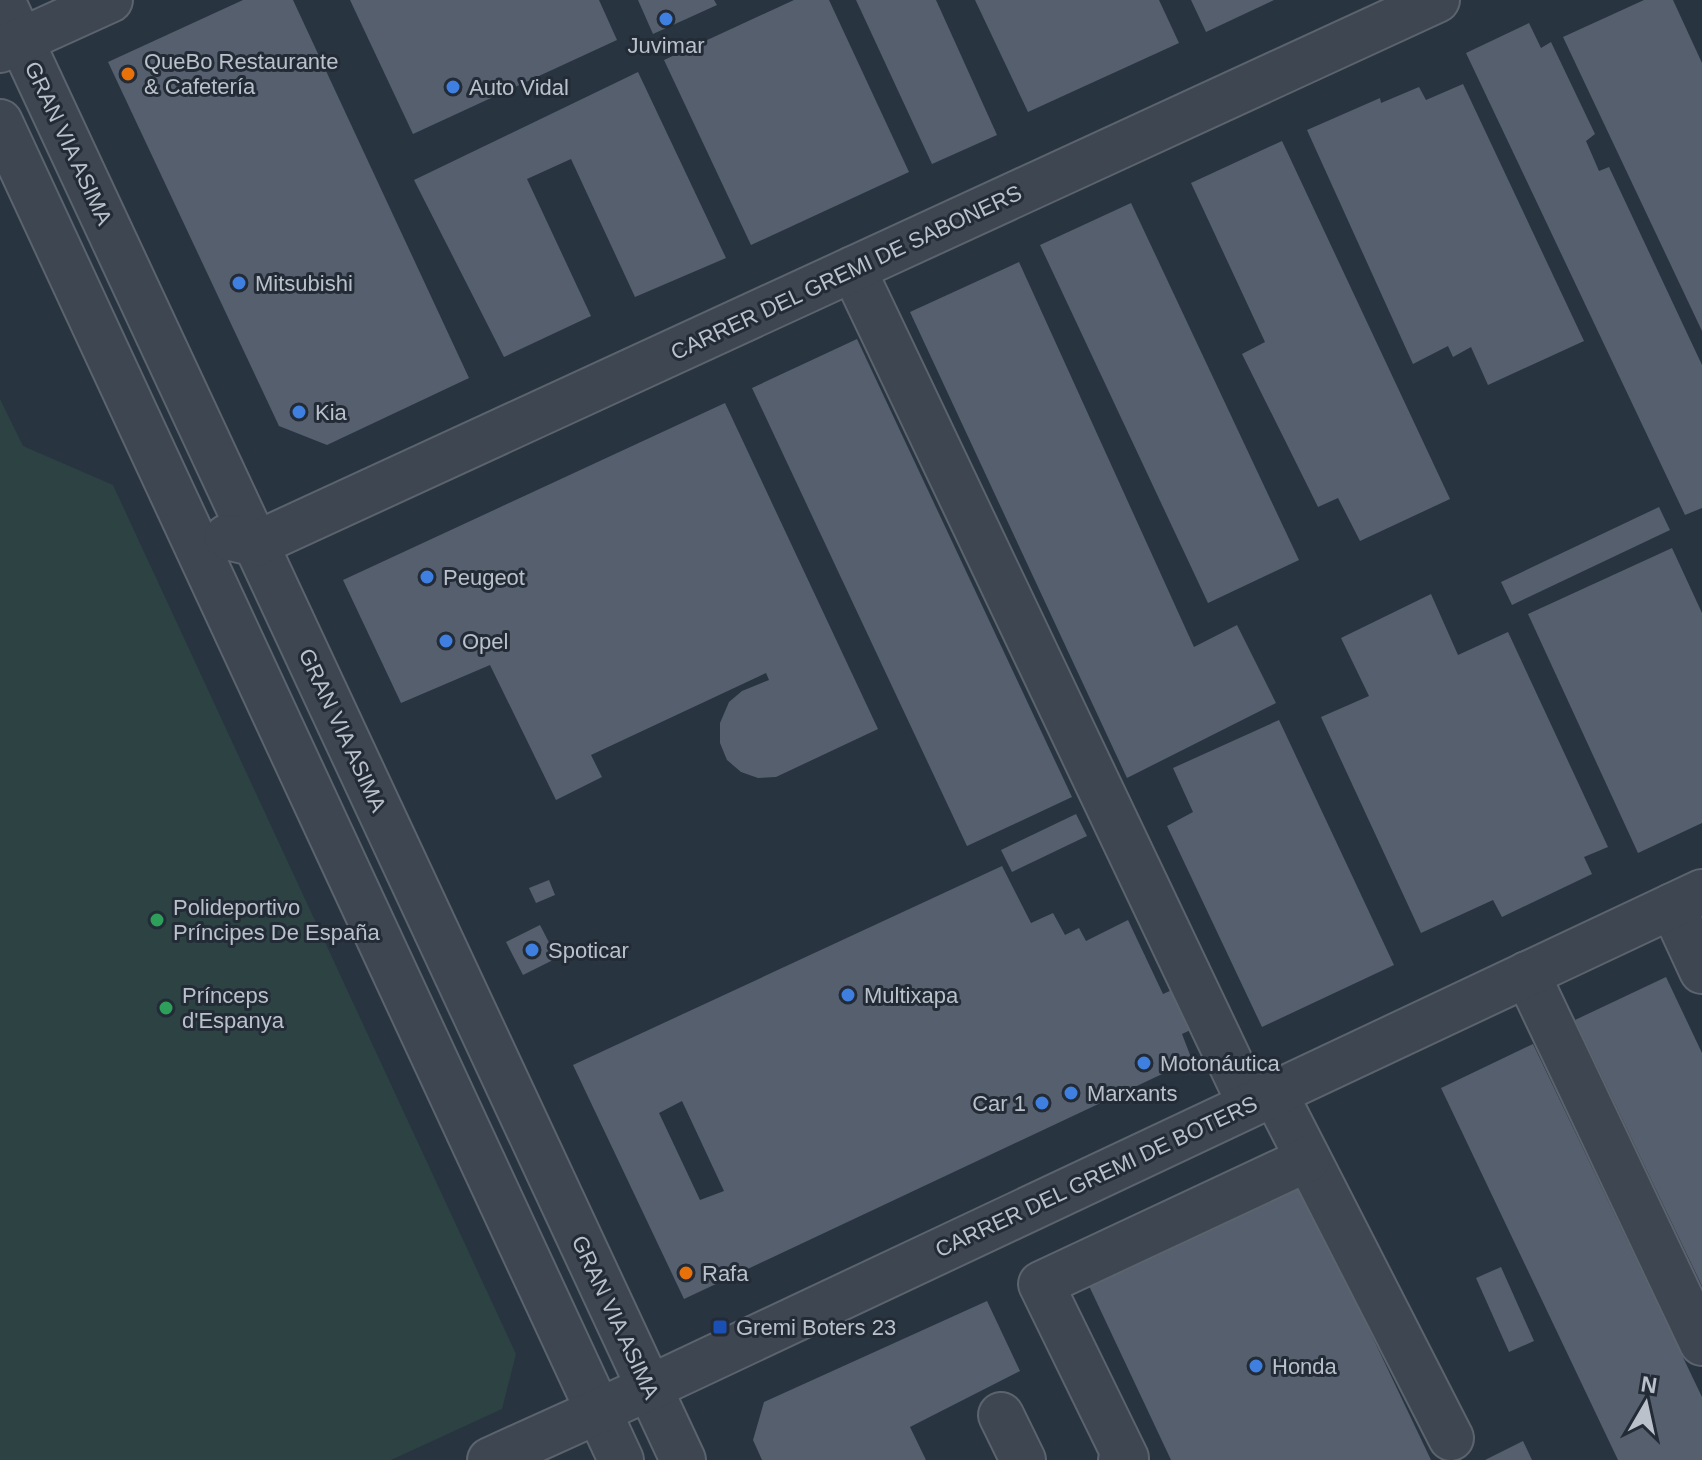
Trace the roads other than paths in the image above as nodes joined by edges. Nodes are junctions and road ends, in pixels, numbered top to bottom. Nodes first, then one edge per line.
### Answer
1 (2, 0) edge
2 (110, 0) edge
3 (1437, 0) edge
4 (11, 46) edge
5 (0, 122) edge
6 (853, 269) junction
7 (152, 453) junction
8 (256, 544) junction
9 (1687, 899) edge
10 (1702, 971) edge
11 (1527, 974) junction
12 (1262, 1098) junction
13 (1308, 1159) junction
14 (1702, 1343) edge
15 (649, 1388) junction
16 (598, 1410) junction
17 (1001, 1415) dead end
18 (1451, 1438) dead end
19 (513, 1455) edge
20 (621, 1460) edge
21 (683, 1460) edge
22 (1023, 1460) edge
23 (1121, 1460) edge

1 - 4 street, GRAN VIA ASIMA
2 - 4 street
3 - 6 street, CARRER DEL GREMI DE SABONERS
4 - 8 street, GRAN VIA ASIMA
5 - 7 street
6 - 8 street, CARRER DEL GREMI DE SABONERS
6 - 12 street
7 - 8 street
7 - 16 street
8 - 15 street, GRAN VIA ASIMA
9 - 10 street
9 - 11 street, CARRER DEL GREMI DE BOTERS
11 - 12 street, CARRER DEL GREMI DE BOTERS
11 - 14 street
12 - 13 street
12 - 15 street, CARRER DEL GREMI DE BOTERS
13 - 18 street
13 - 23 street
15 - 16 street, CARRER DEL GREMI DE BOTERS
15 - 21 street, GRAN VIA ASIMA
16 - 19 street, CARRER DEL GREMI DE BOTERS
16 - 20 street
17 - 22 street

